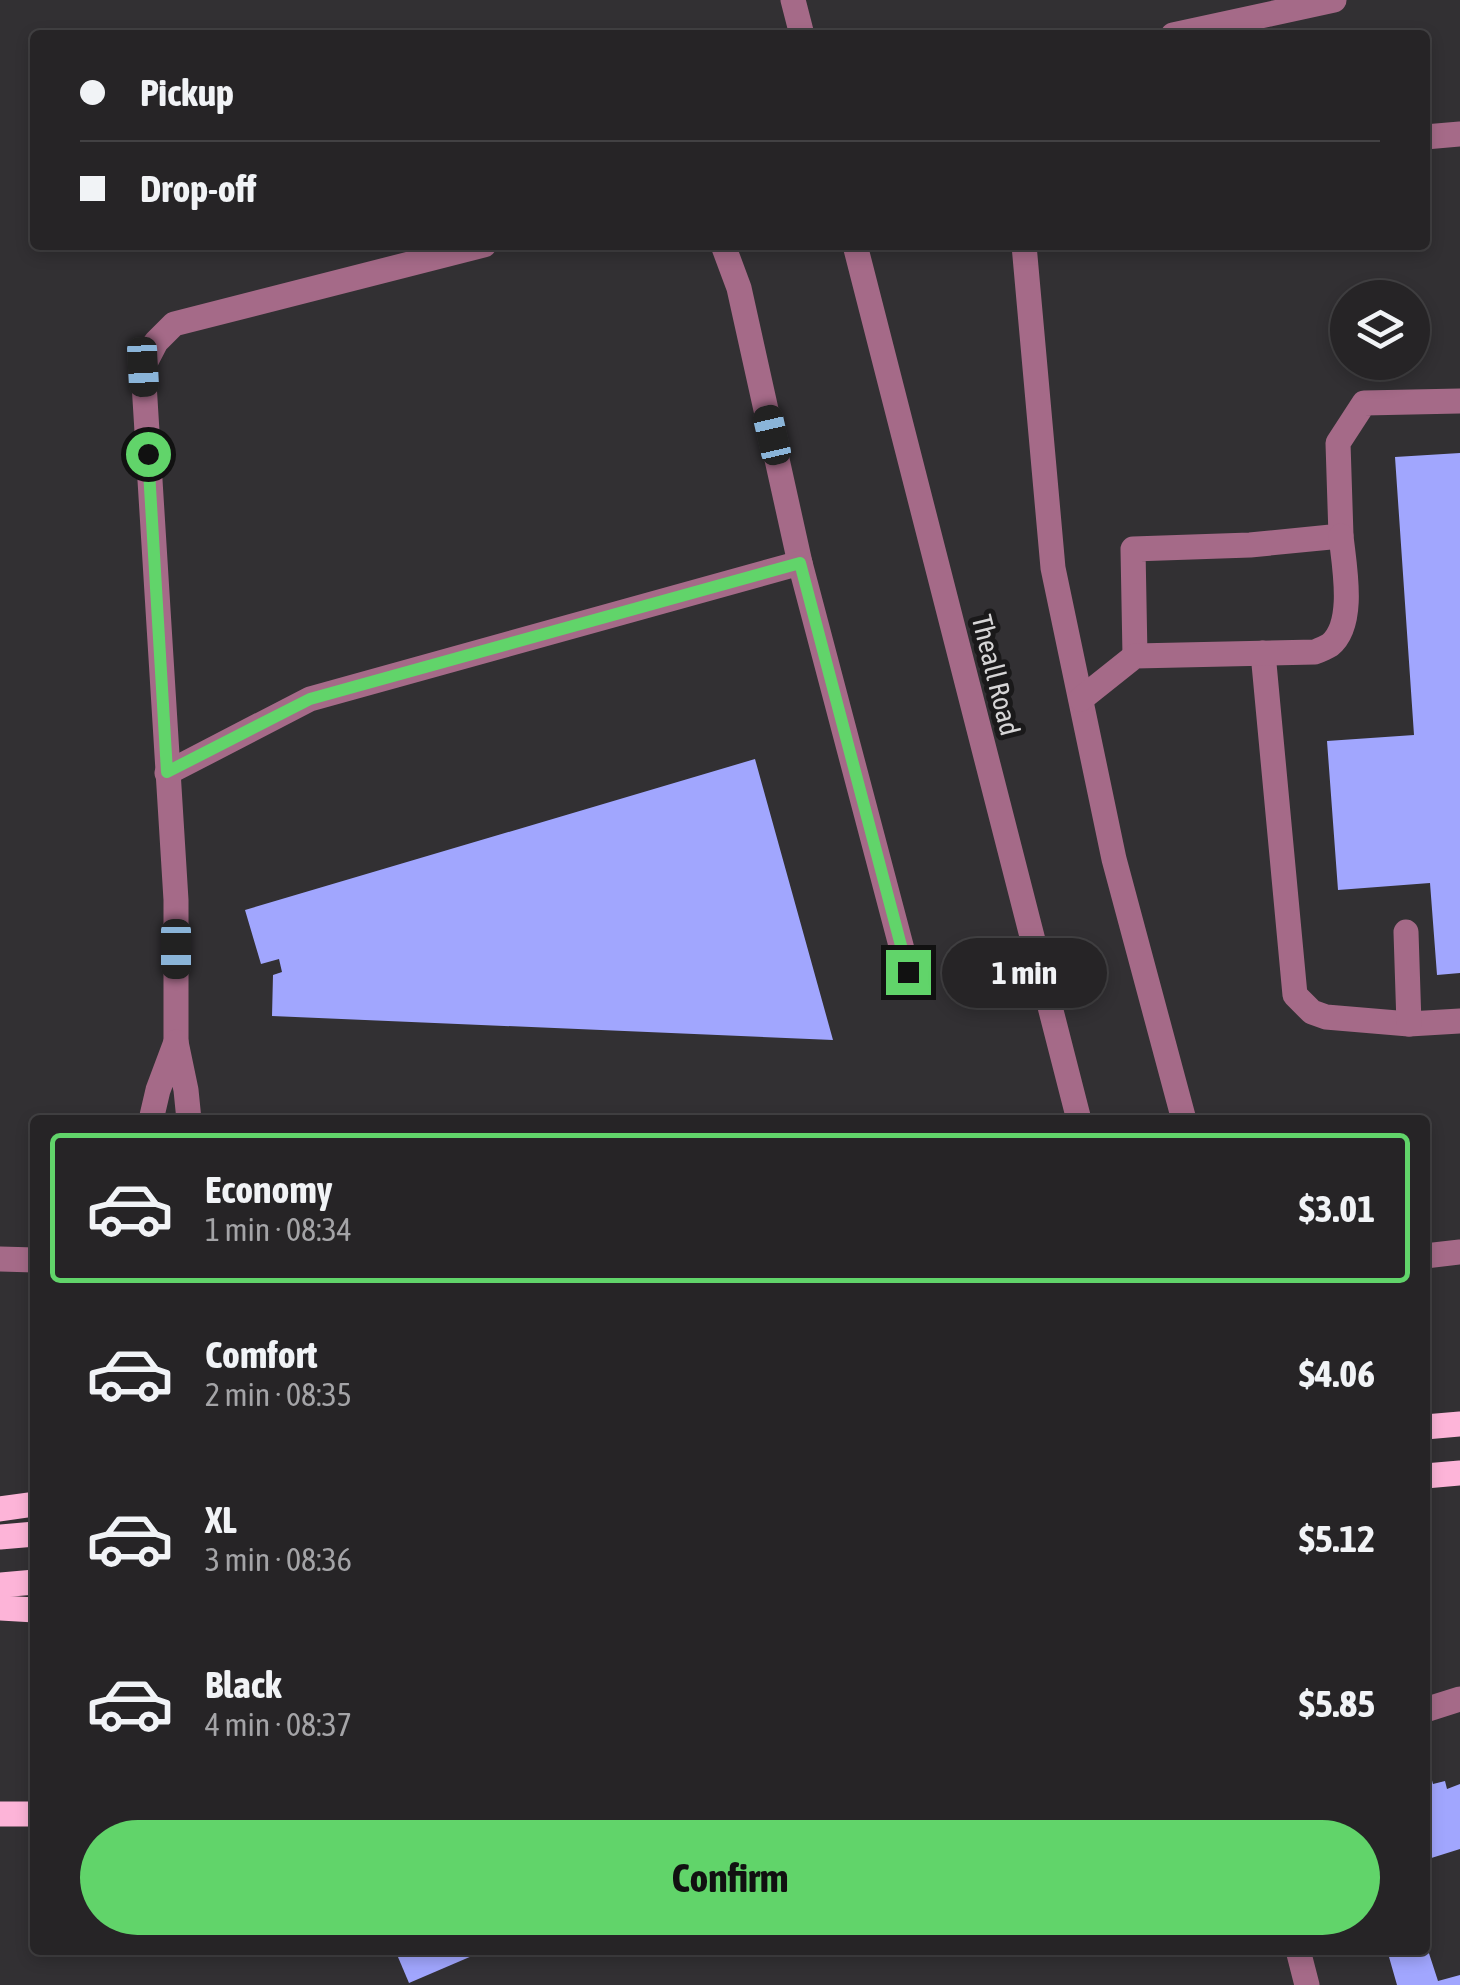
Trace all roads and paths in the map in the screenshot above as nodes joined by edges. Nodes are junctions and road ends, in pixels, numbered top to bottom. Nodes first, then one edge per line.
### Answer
1 (793, 0) edge
2 (1334, 0) edge
3 (801, 30) edge
4 (1196, 30) edge
5 (1460, 134) edge
6 (1430, 136) edge
7 (464, 250) edge
8 (725, 250) edge
9 (856, 250) edge
10 (1024, 250) edge
11 (1460, 401) edge
12 (1340, 536) junction
13 (800, 563) junction
14 (1263, 653) junction
15 (1135, 656) junction
16 (1080, 699) junction
17 (167, 772) junction
18 (1406, 932) dead end
19 (908, 972) dead end
20 (1460, 1020) edge
21 (1409, 1024) junction
22 (176, 1042) junction
23 (152, 1115) edge
24 (188, 1115) edge
25 (1078, 1115) edge
26 (1183, 1115) edge
27 (1460, 1252) edge
28 (1430, 1255) edge
29 (0, 1259) edge
30 (30, 1260) edge
31 (1460, 1424) edge
32 (1430, 1427) edge
33 (1460, 1473) edge
34 (1430, 1476) edge
35 (30, 1505) edge
36 (0, 1509) edge
37 (30, 1534) edge
38 (0, 1536) edge
39 (30, 1582) edge
40 (0, 1585) edge
41 (0, 1608) edge
42 (30, 1610) edge
43 (1460, 1699) edge
44 (1430, 1708) edge
45 (0, 1814) edge
46 (30, 1814) edge
47 (1299, 1955) edge
48 (1307, 1985) edge

1 - 3 street
2 - 4 street
5 - 6 street
7 - 17 street
8 - 13 street
9 - 25 street, Theall Road
10 - 16 street
11 - 12 street
12 - 14 street
12 - 15 street
13 - 17 street
13 - 19 street
14 - 15 street
14 - 21 street
15 - 16 street
16 - 26 street
17 - 22 street
18 - 21 street
20 - 21 street
22 - 23 street
22 - 24 street
27 - 28 street
29 - 30 street
31 - 32 main road
33 - 34 main road
35 - 36 main road
37 - 38 main road
39 - 40 main road
41 - 42 main road
43 - 44 street
45 - 46 main road
47 - 48 street

